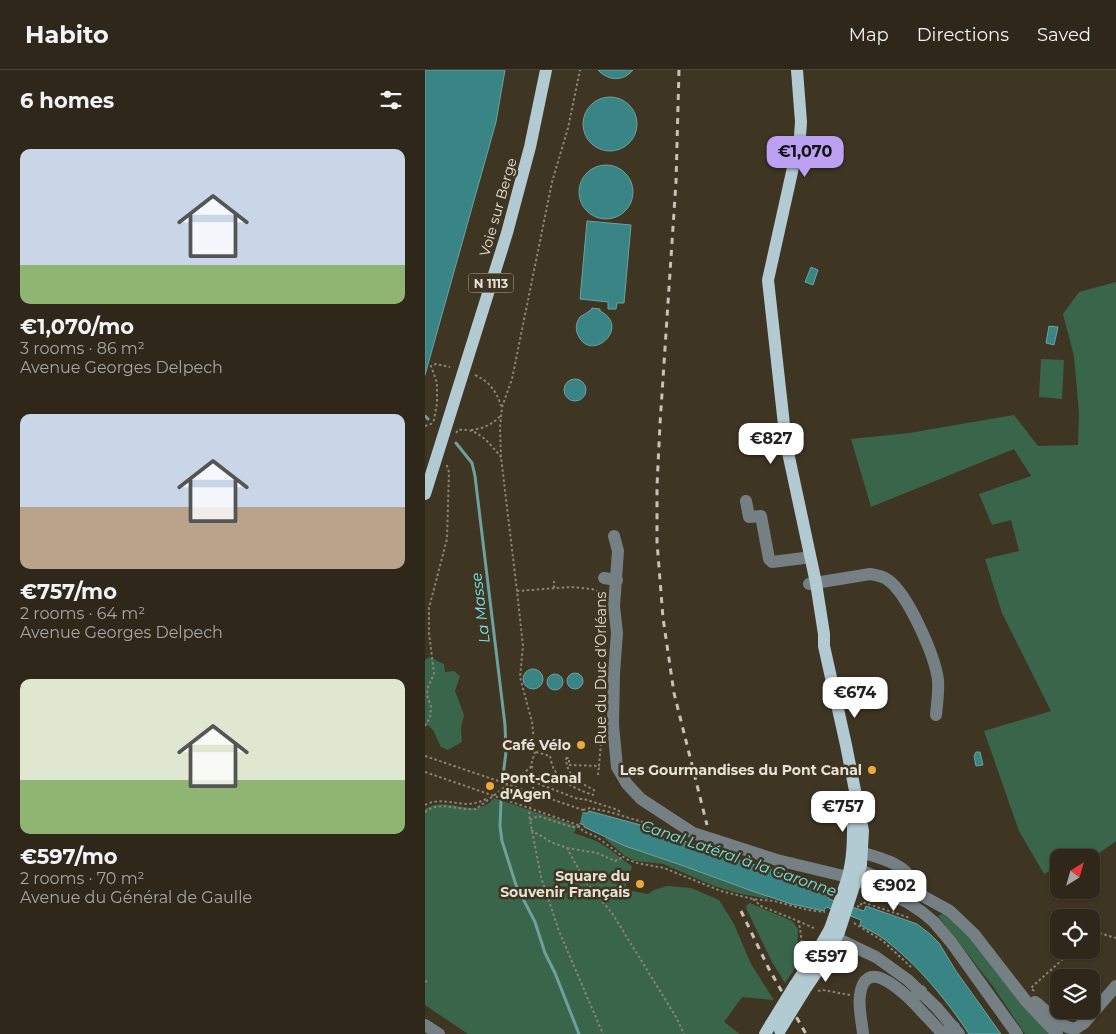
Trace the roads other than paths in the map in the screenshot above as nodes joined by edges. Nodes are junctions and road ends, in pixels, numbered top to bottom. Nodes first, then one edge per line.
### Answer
1 (546, 70) edge
2 (798, 71) edge
3 (768, 280) junction
4 (425, 494) edge
5 (746, 501) dead end
6 (615, 536) dead end
7 (804, 558) junction
8 (813, 584) junction
9 (936, 715) dead end
10 (856, 798) junction
11 (853, 813) junction
12 (859, 852) junction
13 (856, 878) junction
14 (910, 889) junction
15 (834, 933) junction
16 (1116, 986) edge
17 (916, 996) junction
18 (1026, 1001) junction
19 (425, 1025) edge
20 (773, 1030) edge
21 (957, 1030) edge
22 (439, 1034) edge
23 (863, 1034) edge
24 (1017, 1034) edge
25 (1057, 1034) edge

1 - 4 main road, Voie sur Berge / N 1113
2 - 3 main road
3 - 7 main road
3 - 8 main road
5 - 7 street
6 - 13 street, Rue du Duc d'Orléans
7 - 8 main road
8 - 9 street
8 - 10 main road
10 - 11 main road
10 - 12 main road
11 - 12 street
11 - 13 main road
12 - 13 main road
12 - 14 street
13 - 14 street
13 - 15 main road, bridge
13 - 24 street
14 - 18 street
15 - 17 street
15 - 20 main road, bridge
16 - 18 street
17 - 21 street
17 - 23 street
18 - 25 street
19 - 22 street

